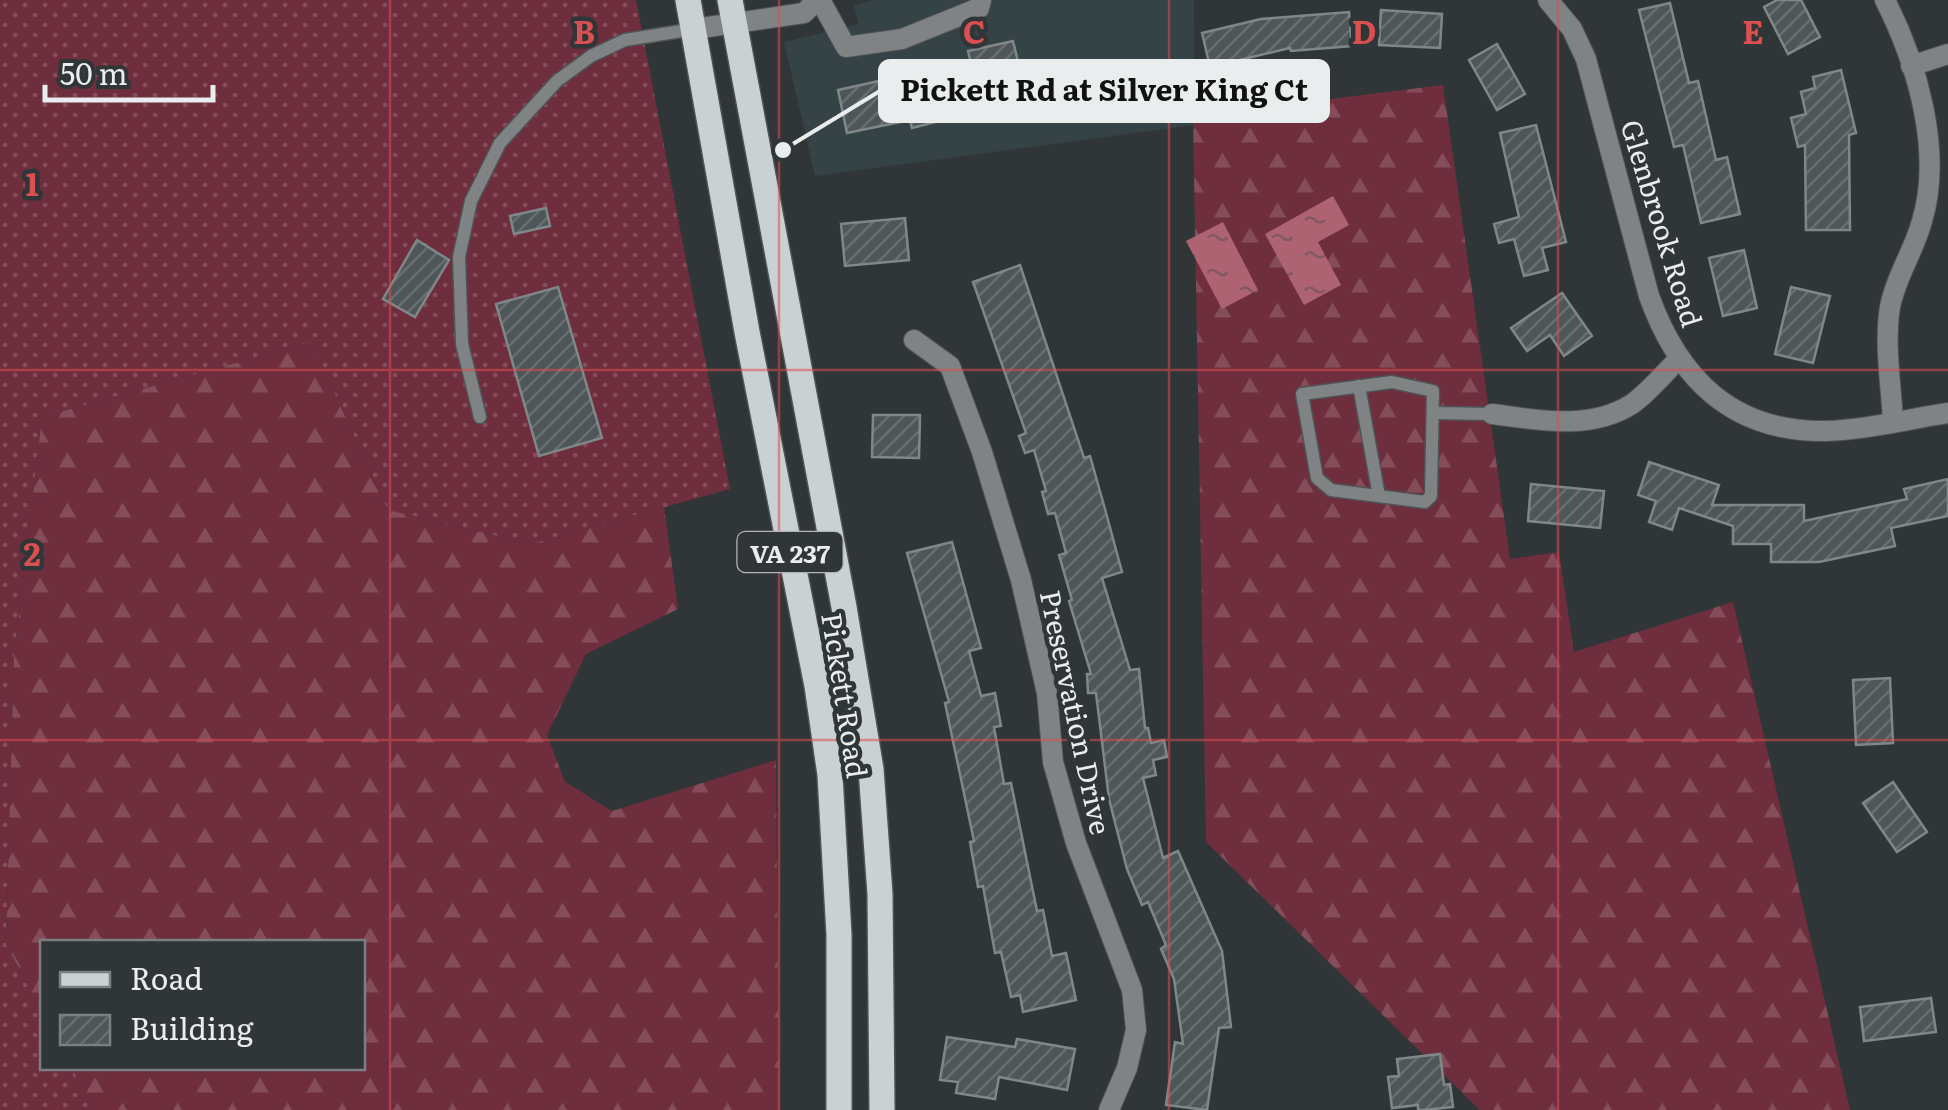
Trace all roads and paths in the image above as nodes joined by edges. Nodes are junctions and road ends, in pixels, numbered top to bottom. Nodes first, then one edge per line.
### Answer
1 (688, 0) edge
2 (819, 0) edge
3 (981, 0) edge
4 (1548, 0) edge
5 (1885, 0) edge
6 (732, 13) edge
7 (694, 29) junction
8 (1948, 54) edge
9 (1911, 66) junction
10 (914, 340) dead end
11 (1678, 360) junction
12 (1359, 386) junction
13 (1948, 413) edge
14 (1434, 414) junction
15 (1492, 414) joint
16 (480, 417) dead end
17 (1893, 421) junction
18 (1380, 496) junction
19 (839, 1110) edge
20 (882, 1110) edge
21 (1108, 1110) edge

1 - 7 main road, Pickett Road / VA 237
2 - 3 street
2 - 6 street
4 - 11 street, Glenbrook Road
5 - 9 street
6 - 7 street
6 - 20 main road, Pickett Road / VA 237
7 - 16 lane
7 - 19 main road, Pickett Road / VA 237
8 - 9 street
9 - 17 street
10 - 21 street, Preservation Drive
11 - 15 street
11 - 17 street, Glenbrook Road
12 - 14 lane
12 - 18 lane
12 - 18 lane
13 - 17 street, Glenbrook Road
14 - 15 lane
14 - 18 lane

